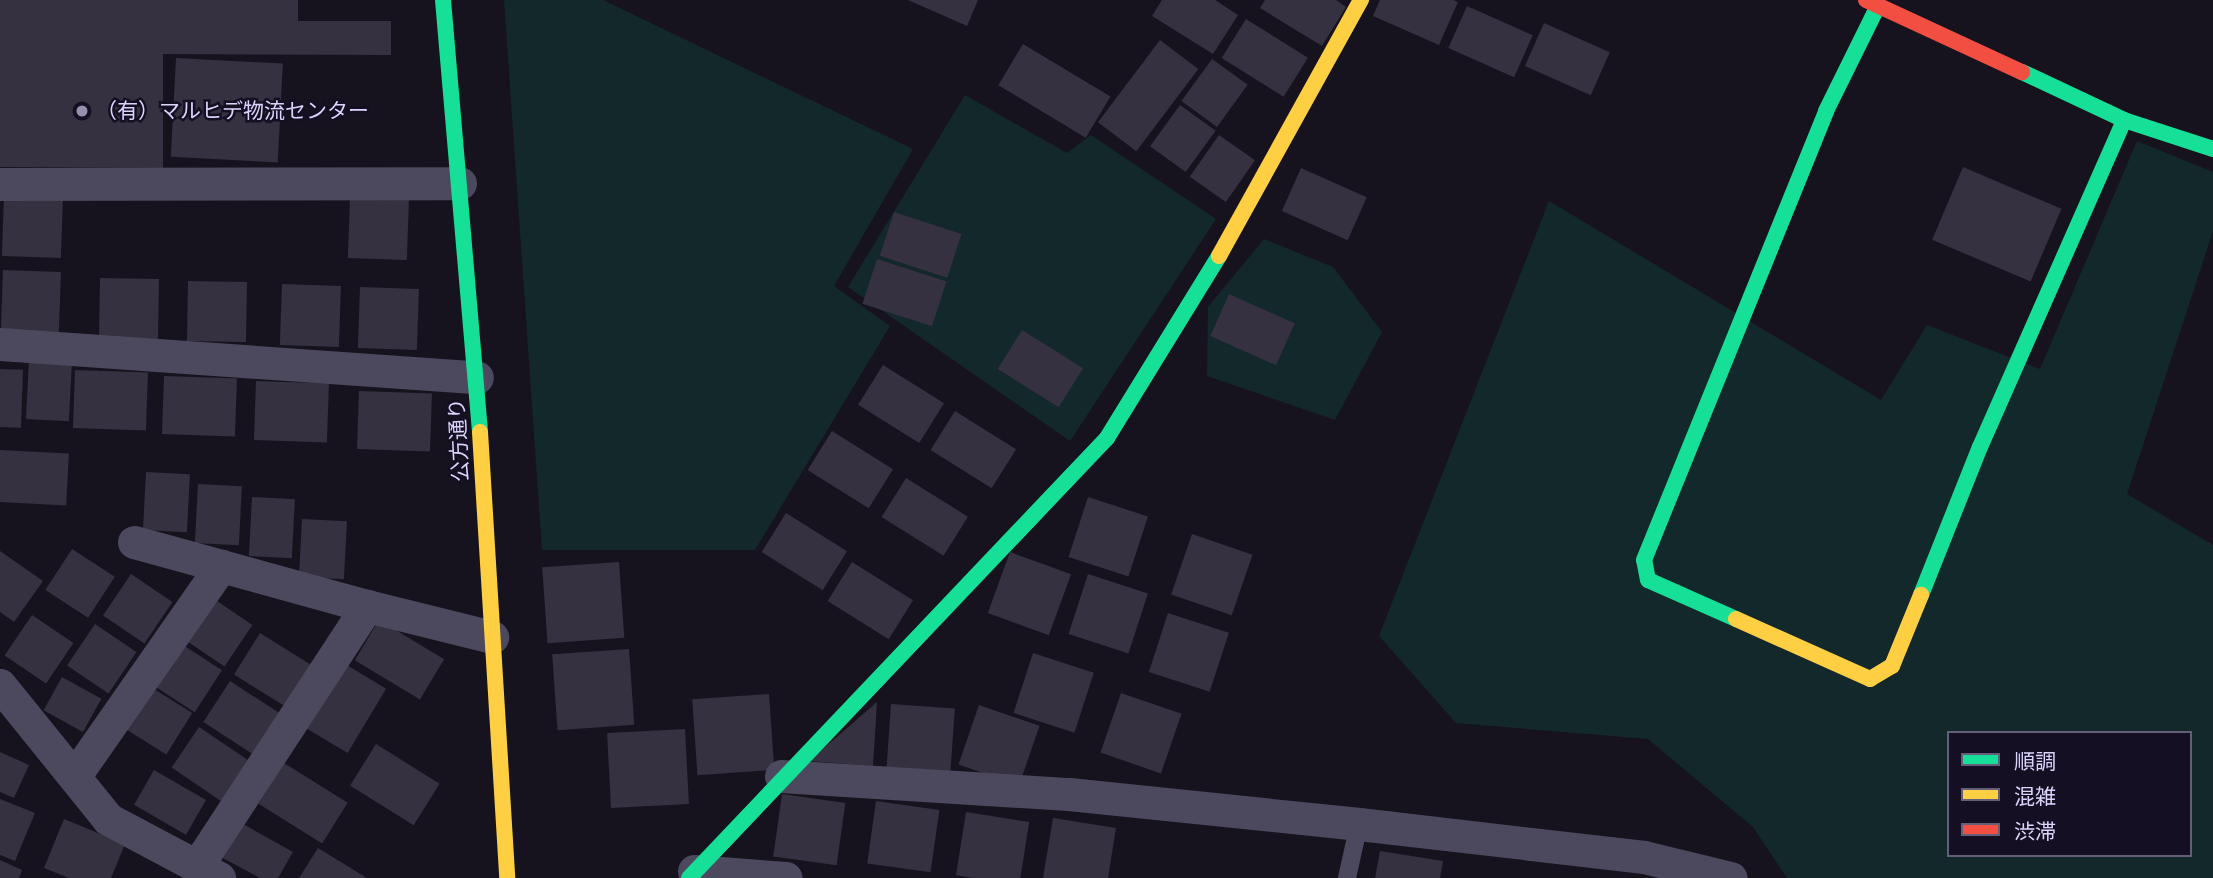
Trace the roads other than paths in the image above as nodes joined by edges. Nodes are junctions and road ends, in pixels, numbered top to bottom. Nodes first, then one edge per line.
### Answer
1 (443, 0) edge
2 (1361, 0) edge
3 (1872, 3) edge
4 (2124, 120) junction
5 (2213, 149) edge
6 (460, 183) junction
7 (0, 184) edge
8 (0, 344) edge
9 (477, 377) junction
10 (134, 542) dead end
11 (220, 566) junction
12 (367, 606) junction
13 (492, 637) junction
14 (0, 685) edge
15 (76, 774) junction
16 (781, 776) junction
17 (1359, 824) junction
18 (208, 872) edge
19 (692, 875) edge
20 (507, 878) edge
21 (786, 878) edge
22 (1347, 878) edge
23 (1731, 878) edge

1 - 6 street, 公方通り
2 - 16 street
3 - 4 street
3 - 4 street
4 - 5 street
6 - 7 street
6 - 9 street, 公方通り
8 - 9 street
9 - 13 street, 公方通り
10 - 11 street
11 - 12 street
11 - 15 street
12 - 13 street
12 - 18 street
13 - 20 street, 公方通り
14 - 15 street
15 - 18 street
16 - 17 street
16 - 19 street
17 - 22 lane
17 - 23 street
19 - 21 street

